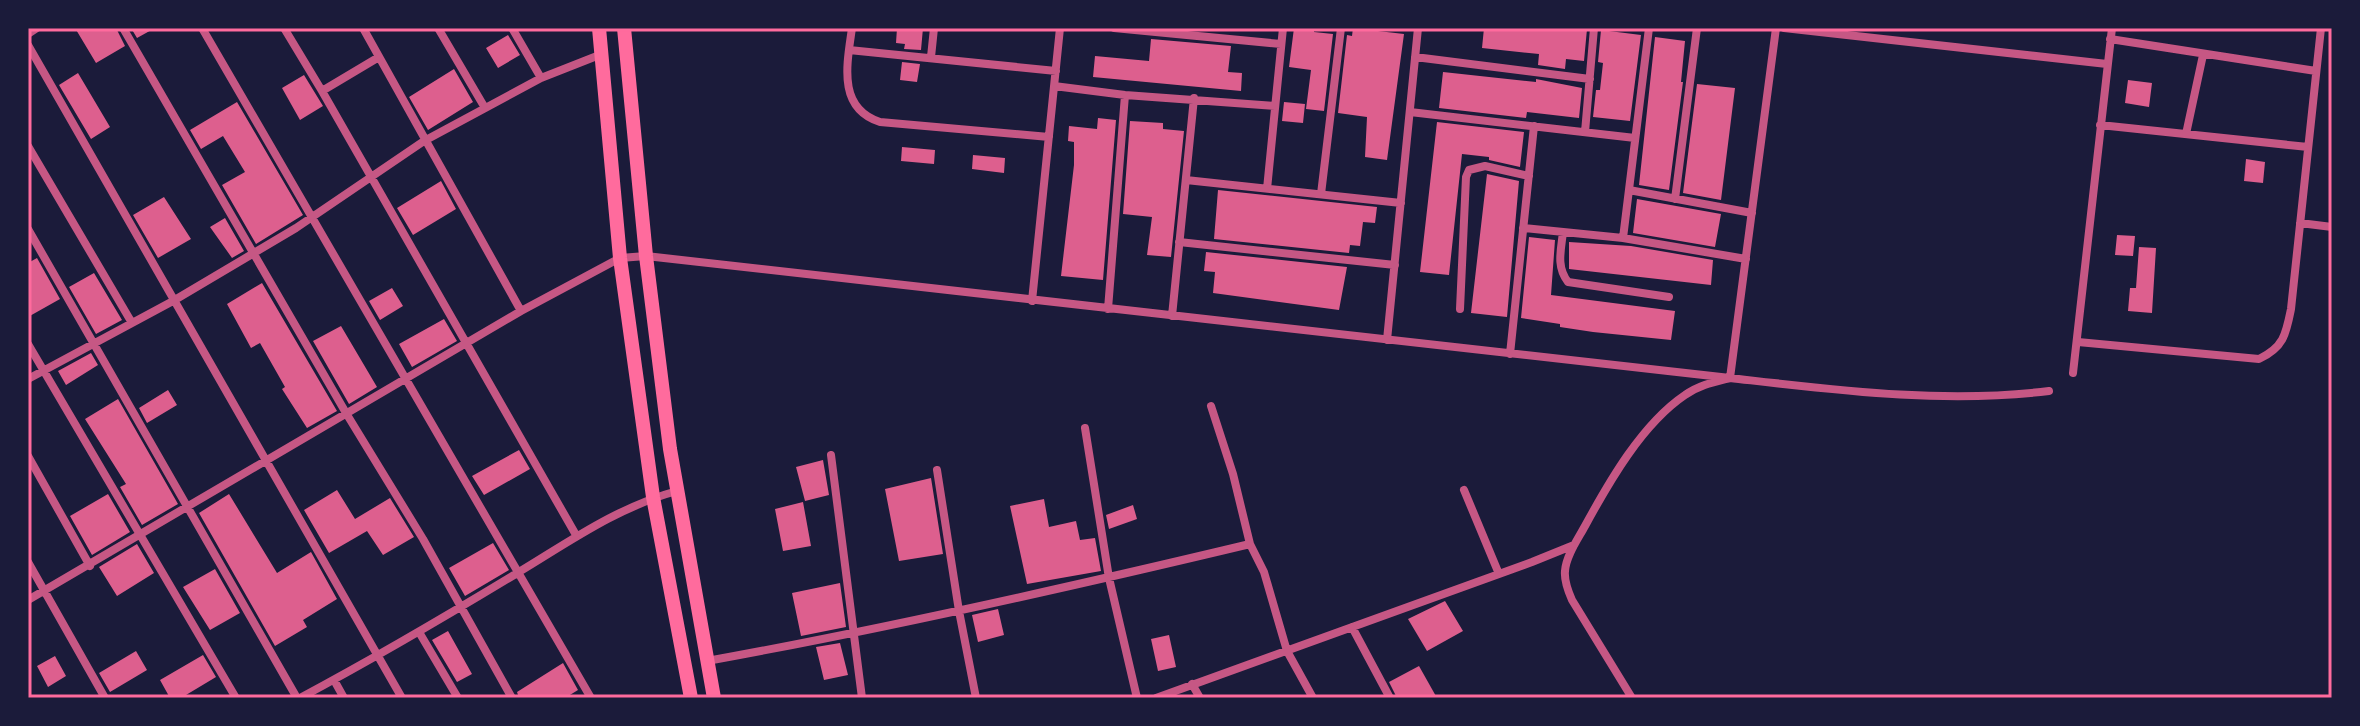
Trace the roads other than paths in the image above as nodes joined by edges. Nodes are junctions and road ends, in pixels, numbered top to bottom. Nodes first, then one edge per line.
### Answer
1 (37, 28) edge
2 (123, 28) edge
3 (202, 28) edge
4 (284, 28) edge
5 (363, 28) edge
6 (438, 28) edge
7 (512, 28) edge
8 (599, 28) edge
9 (624, 28) edge
10 (852, 28) edge
11 (934, 28) edge
12 (1060, 28) edge
13 (1114, 28) edge
14 (1283, 28) edge
15 (1341, 28) edge
16 (1418, 28) edge
17 (1594, 28) edge
18 (1649, 28) edge
19 (1697, 28) edge
20 (1776, 28) edge
21 (1784, 28) edge
22 (2112, 28) edge
23 (2321, 28) edge
24 (28, 34) edge
25 (2110, 39) junction
26 (1281, 44) junction
27 (28, 45) edge
28 (849, 50) junction
29 (602, 54) junction
30 (2203, 55) junction
31 (379, 57) junction
32 (931, 57) junction
33 (1415, 57) junction
34 (2107, 64) junction
35 (1056, 71) junction
36 (2316, 71) junction
37 (541, 78) junction
38 (1590, 79) junction
39 (1054, 86) junction
40 (322, 91) junction
41 (1125, 95) junction
42 (1194, 98) junction
43 (1275, 106) junction
44 (485, 108) junction
45 (1410, 112) junction
46 (2100, 125) junction
47 (1534, 126) junction
48 (1585, 132) junction
49 (2186, 134) junction
50 (1049, 137) junction
51 (1635, 138) junction
52 (424, 141) junction
53 (28, 146) edge
54 (2308, 147) junction
55 (371, 176) junction
56 (1529, 176) junction
57 (1186, 180) junction
58 (1267, 189) junction
59 (1629, 190) junction
60 (1321, 194) junction
61 (1675, 199) junction
62 (1401, 203) junction
63 (1752, 213) junction
64 (311, 218) junction
65 (2300, 223) junction
66 (2332, 227) edge
67 (1523, 228) junction
68 (28, 229) edge
69 (1563, 232) junction
70 (1623, 238) junction
71 (1179, 242) junction
72 (254, 252) junction
73 (646, 256) junction
74 (620, 258) junction
75 (1746, 259) junction
76 (1395, 265) junction
77 (1669, 297) dead end
78 (173, 301) junction
79 (1032, 301) junction
80 (1108, 309) junction
81 (1460, 309) dead end
82 (521, 311) junction
83 (1172, 316) junction
84 (132, 323) junction
85 (1387, 340) junction
86 (2078, 342) junction
87 (466, 343) junction
88 (28, 344) edge
89 (93, 344) junction
90 (1510, 354) junction
91 (43, 370) junction
92 (2073, 373) dead end
93 (405, 378) junction
94 (1730, 378) junction
95 (28, 379) edge
96 (2049, 391) dead end
97 (1211, 406) dead end
98 (346, 413) junction
99 (1085, 428) dead end
100 (831, 455) dead end
101 (28, 456) edge
102 (266, 463) junction
103 (937, 470) dead end
104 (1464, 490) dead end
105 (677, 491) junction
106 (653, 497) junction
107 (186, 506) junction
108 (139, 533) junction
109 (576, 535) junction
110 (1250, 544) junction
111 (1575, 545) junction
112 (28, 562) edge
113 (90, 566) junction
114 (519, 572) junction
115 (1499, 574) junction
116 (1109, 578) junction
117 (45, 591) junction
118 (28, 600) edge
119 (462, 606) junction
120 (959, 611) junction
121 (1352, 627) junction
122 (419, 632) junction
123 (853, 635) junction
124 (1287, 651) junction
125 (378, 656) junction
126 (707, 661) junction
127 (334, 680) junction
128 (1192, 684) junction
129 (105, 698) edge
130 (236, 698) edge
131 (298, 698) edge
132 (344, 698) edge
133 (402, 698) edge
134 (458, 698) edge
135 (512, 698) edge
136 (591, 698) edge
137 (691, 698) edge
138 (714, 698) edge
139 (862, 698) edge
140 (976, 698) edge
141 (1137, 698) edge
142 (1156, 698) edge
143 (1200, 698) edge
144 (1313, 698) edge
145 (1390, 698) edge
146 (1632, 698) edge

1 - 24 street
2 - 72 street
3 - 64 street
4 - 40 street
5 - 31 street
6 - 44 street
7 - 37 street
8 - 29 main road
9 - 73 main road
10 - 28 street
11 - 32 street
12 - 35 street
13 - 26 street
14 - 26 street
15 - 60 street
16 - 33 street
17 - 38 street
18 - 51 street
19 - 61 street
20 - 63 street
21 - 34 street
22 - 25 street
23 - 36 street
25 - 30 street
25 - 34 street
26 - 43 street
27 - 78 street
28 - 32 street
28 - 50 street
29 - 37 street
29 - 74 main road
30 - 36 street
30 - 49 street
31 - 40 street
31 - 52 street
32 - 35 street
33 - 38 street
33 - 45 street
34 - 46 street
35 - 39 street
36 - 54 street
37 - 44 street
38 - 48 street
39 - 41 street
39 - 50 street
40 - 55 street
41 - 42 street
41 - 80 street
42 - 43 street
42 - 57 street
43 - 58 street
44 - 52 street
45 - 47 street
45 - 62 street
46 - 49 street
46 - 86 street
47 - 48 street
47 - 56 street
48 - 51 street
49 - 54 street
50 - 79 street
51 - 59 street
52 - 55 street
52 - 82 street
53 - 84 street
54 - 65 street
55 - 64 street
55 - 87 street
56 - 67 street
56 - 81 street
57 - 58 street
57 - 71 street
58 - 60 street
59 - 61 street
59 - 70 street
60 - 62 street
61 - 63 street
62 - 76 street
63 - 75 street
64 - 72 street
64 - 93 street
65 - 66 street
65 - 86 street
67 - 69 street
67 - 90 street
68 - 89 street
69 - 70 street
69 - 77 street
70 - 75 street
71 - 76 street
71 - 83 street
72 - 78 street
72 - 98 street
73 - 74 street
73 - 79 street
73 - 105 main road
74 - 82 street
74 - 106 main road
75 - 94 street
76 - 85 street
78 - 84 street
78 - 102 street
79 - 80 street
80 - 83 street
82 - 87 street
83 - 85 street
84 - 89 street
85 - 90 street
86 - 92 street
87 - 93 street
87 - 109 street
88 - 91 street
89 - 91 street
89 - 107 street
90 - 94 street
91 - 95 street
91 - 108 street
93 - 98 street
93 - 114 street
94 - 96 street
94 - 111 street
97 - 110 street
98 - 102 street
98 - 119 street
99 - 116 street
100 - 123 street
101 - 113 street
102 - 107 street
102 - 125 street
103 - 120 street
104 - 115 street
105 - 106 street
105 - 126 main road
106 - 109 street
106 - 137 main road
107 - 108 street
107 - 131 street
108 - 113 street
108 - 130 street
109 - 114 street
110 - 116 street
110 - 124 street
111 - 115 street
111 - 146 street
112 - 117 street
113 - 117 street
114 - 119 street
114 - 136 street
115 - 121 street
116 - 120 street
116 - 141 street
117 - 118 street
117 - 129 street
119 - 122 street
119 - 135 street
120 - 123 street
120 - 140 street
121 - 124 street
121 - 145 street
122 - 125 street
122 - 134 street
123 - 126 street
123 - 139 street
124 - 128 street
124 - 144 street
125 - 127 street
125 - 133 street
126 - 138 main road
127 - 131 street
127 - 132 street
128 - 142 street
128 - 143 street

